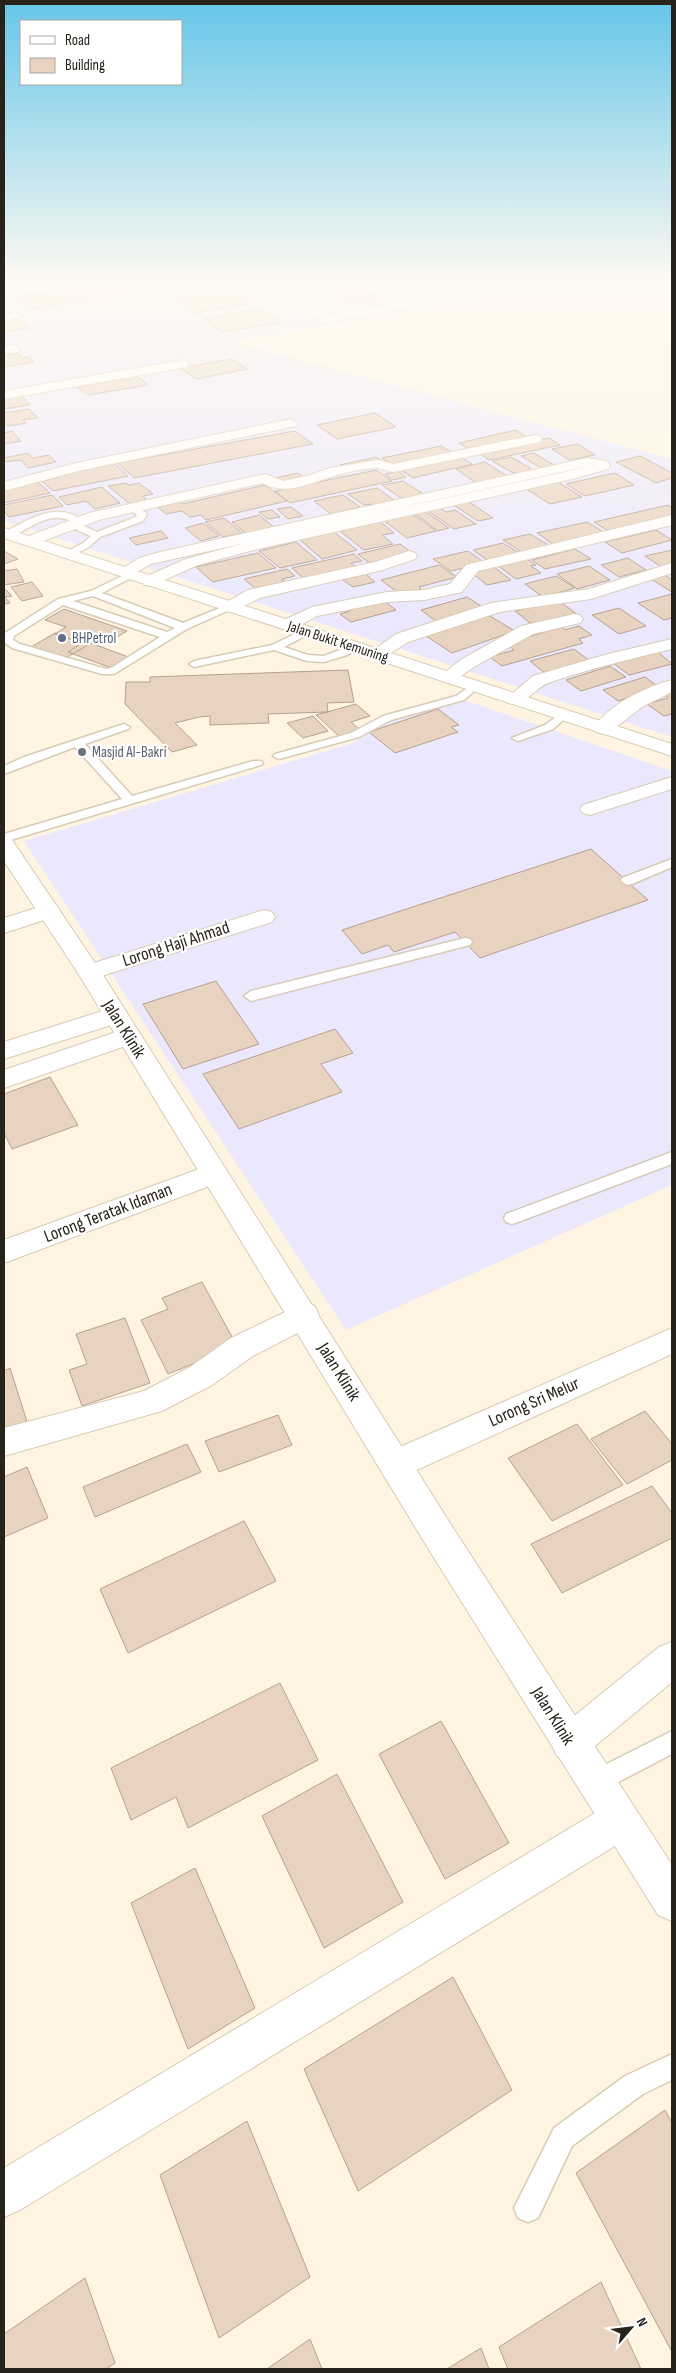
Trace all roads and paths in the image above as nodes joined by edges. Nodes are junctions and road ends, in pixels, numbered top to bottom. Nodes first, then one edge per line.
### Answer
1 (17, 393) edge
2 (4, 395) edge
3 (291, 423) dead end
4 (535, 439) dead end
5 (4, 487) edge
6 (131, 507) junction
7 (672, 520) edge
8 (75, 523) junction
9 (6, 533) edge
10 (97, 535) junction
11 (30, 541) junction
12 (69, 554) junction
13 (409, 556) dead end
14 (672, 568) edge
15 (129, 573) junction
16 (151, 580) junction
17 (94, 593) junction
18 (62, 601) junction
19 (231, 606) junction
20 (497, 607) junction
21 (574, 619) dead end
22 (288, 625) junction
23 (183, 627) junction
24 (527, 630) junction
25 (307, 631) junction
26 (168, 636) junction
27 (672, 644) edge
28 (275, 647) junction
29 (356, 647) junction
30 (377, 654) junction
31 (194, 664) dead end
32 (448, 677) junction
33 (475, 686) junction
34 (672, 686) edge
35 (515, 699) junction
36 (563, 715) junction
37 (124, 727) dead end
38 (603, 728) junction
39 (518, 738) dead end
40 (78, 743) junction
41 (672, 750) edge
42 (279, 756) dead end
43 (256, 763) dead end
44 (4, 770) edge
45 (672, 783) edge
46 (130, 800) junction
47 (590, 809) dead end
48 (4, 838) edge
49 (4, 845) edge
50 (672, 863) edge
51 (627, 882) dead end
52 (49, 911) junction
53 (264, 917) dead end
54 (4, 926) edge
55 (465, 942) dead end
56 (89, 972) junction
57 (251, 996) dead end
58 (122, 1025) junction
59 (4, 1051) edge
60 (4, 1080) edge
61 (672, 1158) edge
62 (212, 1174) junction
63 (512, 1218) dead end
64 (4, 1252) edge
65 (304, 1315) junction
66 (672, 1340) edge
67 (4, 1442) edge
68 (396, 1464) junction
69 (672, 1659) edge
70 (672, 1742) edge
71 (570, 1743) junction
72 (595, 1782) junction
73 (620, 1821) junction
74 (672, 1901) edge
75 (672, 2067) edge
76 (4, 2194) edge
77 (528, 2208) dead end

1 - 2 street
3 - 5 street
4 - 6 street
6 - 8 street
6 - 10 lane
7 - 22 street
8 - 9 lane
8 - 10 lane
8 - 11 street
9 - 11 street, Jalan Bukit Kemuning
10 - 12 lane
11 - 12 street, Jalan Bukit Kemuning
12 - 15 street, Jalan Bukit Kemuning
13 - 19 street
14 - 20 street
15 - 16 street, Jalan Bukit Kemuning
15 - 16 street
15 - 17 lane
16 - 19 street, Jalan Bukit Kemuning
17 - 18 lane
17 - 23 lane
18 - 26 lane
18 - 26 lane
19 - 22 street, Jalan Bukit Kemuning
19 - 23 lane
20 - 24 street
20 - 30 street
21 - 24 street
22 - 25 street, Jalan Bukit Kemuning
23 - 26 lane
24 - 32 street
25 - 28 lane
25 - 29 street, Jalan Bukit Kemuning
27 - 35 street
28 - 29 lane
28 - 31 lane
29 - 30 street, Jalan Bukit Kemuning
30 - 32 street, Jalan Bukit Kemuning
32 - 33 street, Jalan Bukit Kemuning
33 - 35 street, Jalan Bukit Kemuning
33 - 42 lane
34 - 38 street
35 - 36 street, Jalan Bukit Kemuning
36 - 38 street, Jalan Bukit Kemuning
36 - 39 lane
37 - 40 lane
38 - 41 street, Jalan Bukit Kemuning
40 - 44 lane
40 - 46 lane
43 - 46 lane
45 - 47 street
46 - 48 lane
49 - 52 street, Jalan Klinik
50 - 51 lane
52 - 54 street
52 - 56 street, Jalan Klinik
53 - 56 street, Lorong Haji Ahmad
55 - 57 lane
56 - 58 street, Jalan Klinik
58 - 59 street
58 - 60 street
58 - 62 street, Jalan Klinik
61 - 63 lane
62 - 64 street, Lorong Teratak Idaman
62 - 65 street, Jalan Klinik
65 - 67 street
65 - 68 street, Jalan Klinik
66 - 68 street, Lorong Sri Melur
68 - 71 street, Jalan Klinik
69 - 71 street
70 - 72 lane
71 - 72 street, Jalan Klinik
72 - 73 street, Jalan Klinik
73 - 74 street, Jalan Klinik
73 - 76 street
75 - 77 lane

